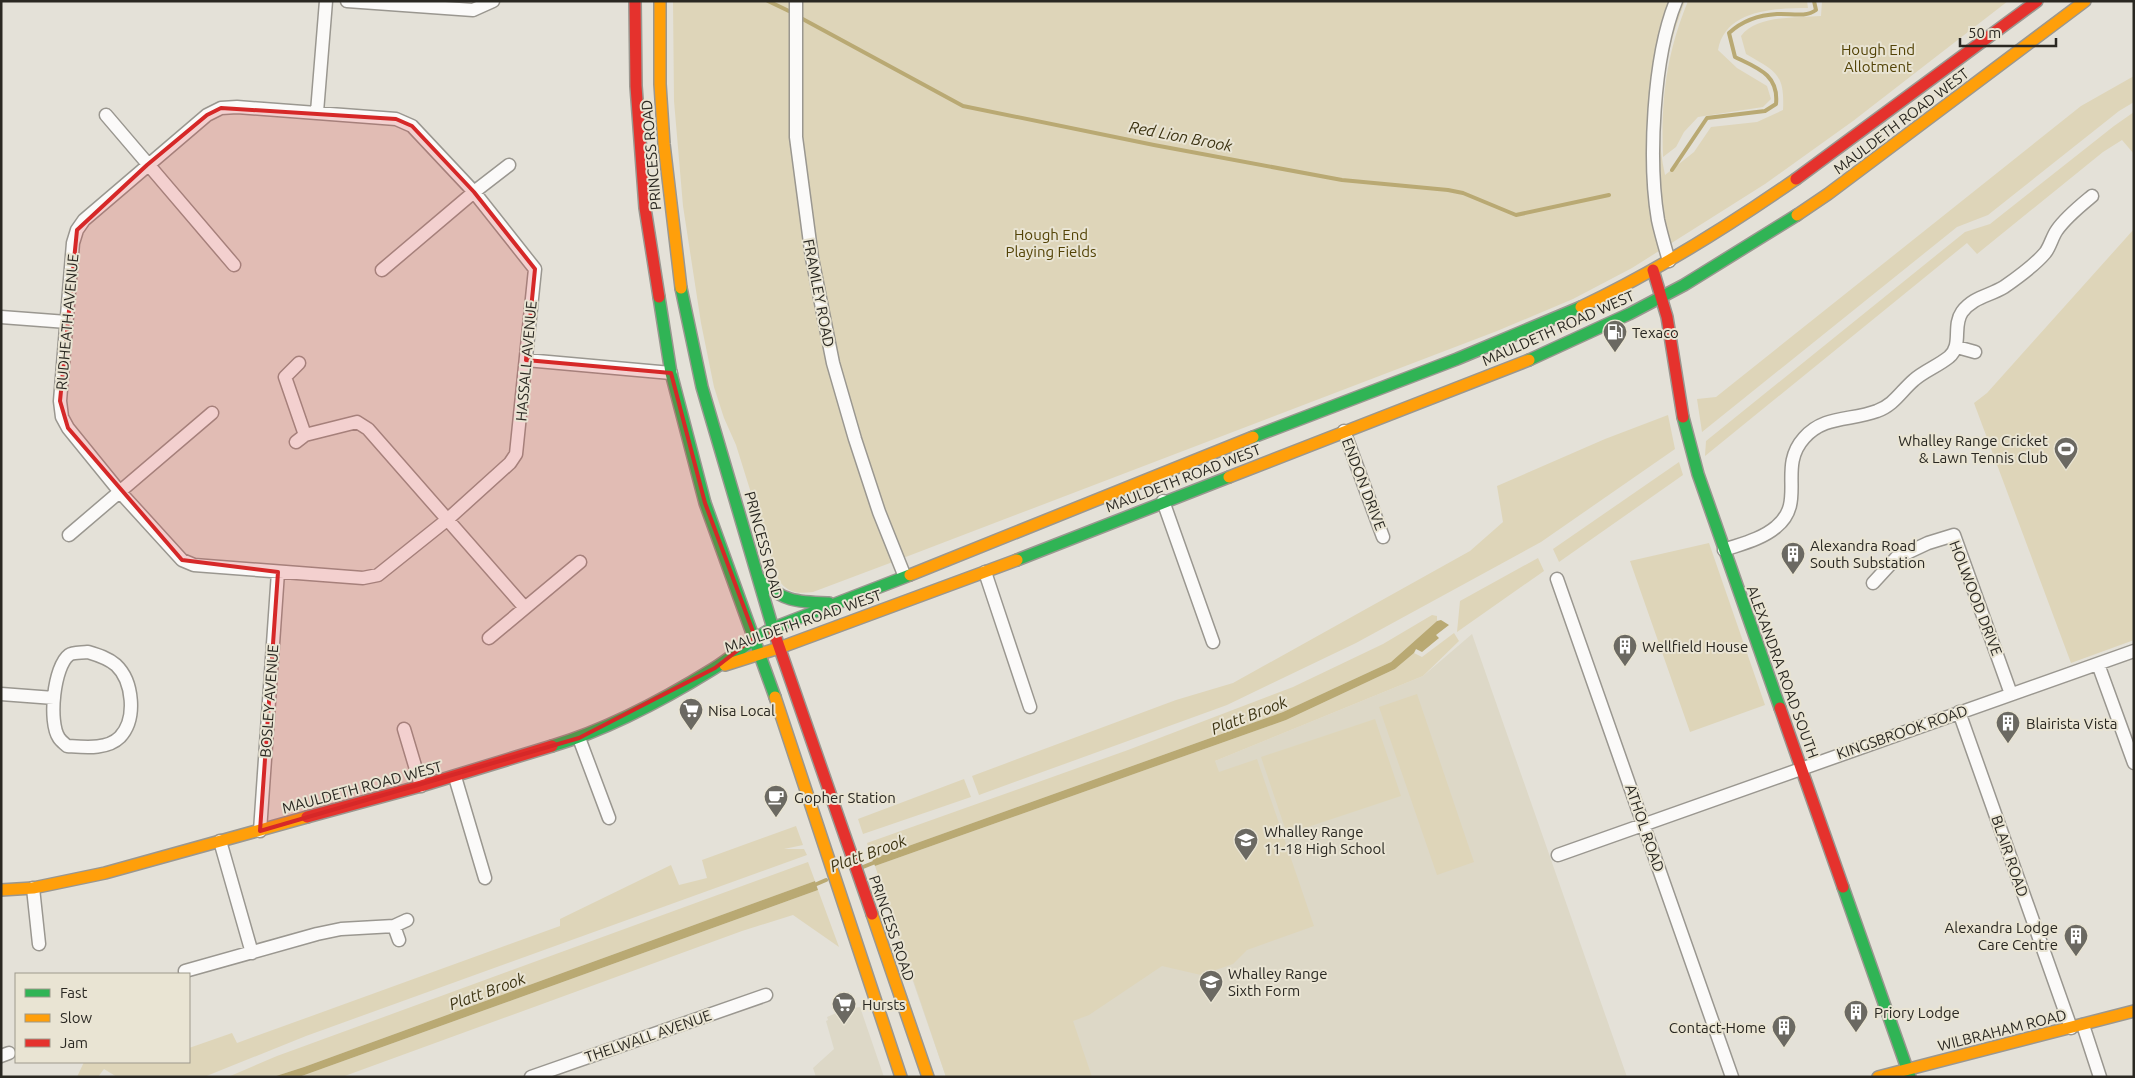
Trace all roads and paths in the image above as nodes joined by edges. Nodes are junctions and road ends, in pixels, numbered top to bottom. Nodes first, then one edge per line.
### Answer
1 (326, 1) edge
2 (347, 1) edge
3 (493, 1) edge
4 (634, 1) edge
5 (660, 1) edge
6 (1676, 1) edge
7 (2037, 1) edge
8 (2085, 1) edge
9 (796, 2) edge
10 (317, 112) junction
11 (106, 115) dead end
12 (147, 165) junction
13 (509, 165) dead end
14 (474, 192) junction
15 (2092, 196) dead end
16 (1669, 261) junction
17 (234, 265) dead end
18 (382, 270) dead end
19 (1653, 270) junction
20 (1664, 296) junction
21 (1, 317) edge
22 (67, 322) junction
23 (1957, 347) junction
24 (1975, 352) dead end
25 (526, 360) junction
26 (299, 363) dead end
27 (671, 373) junction
28 (212, 413) dead end
29 (1344, 431) junction
30 (120, 492) junction
31 (1163, 501) junction
32 (448, 518) junction
33 (69, 535) dead end
34 (1383, 537) dead end
35 (976, 547) junction
36 (1724, 550) junction
37 (580, 562) dead end
38 (278, 572) junction
39 (903, 572) dead end
40 (985, 572) junction
41 (759, 577) junction
42 (1557, 579) dead end
43 (1873, 583) dead end
44 (835, 604) junction
45 (525, 608) junction
46 (773, 628) junction
47 (754, 637) junction
48 (489, 638) dead end
49 (1213, 642) dead end
50 (779, 648) junction
51 (2134, 650) edge
52 (761, 654) junction
53 (2098, 664) junction
54 (715, 668) junction
55 (1, 694) edge
56 (2011, 694) junction
57 (54, 698) junction
58 (1030, 707) dead end
59 (1959, 712) junction
60 (404, 729) dead end
61 (579, 738) junction
62 (2134, 763) edge
63 (1802, 767) junction
64 (455, 777) junction
65 (421, 786) junction
66 (609, 818) dead end
67 (1643, 824) junction
68 (260, 831) junction
69 (220, 841) junction
70 (1558, 855) dead end
71 (485, 878) dead end
72 (32, 888) junction
73 (1, 890) edge
74 (407, 920) dead end
75 (394, 926) junction
76 (399, 940) dead end
77 (40, 944) dead end
78 (252, 953) junction
79 (185, 972) dead end
80 (766, 995) dead end
81 (2134, 1011) edge
82 (2077, 1027) junction
83 (562, 1072) edge
84 (1909, 1073) edge
85 (531, 1077) edge
86 (901, 1077) edge
87 (928, 1077) edge
88 (1732, 1077) edge
89 (1878, 1077) edge
90 (2100, 1077) edge

1 - 10 street
2 - 3 street
4 - 27 main road, PRINCESS ROAD
5 - 41 main road, PRINCESS ROAD
6 - 16 street
7 - 16 main road, MAULDETH ROAD WEST
8 - 20 main road, MAULDETH ROAD WEST
9 - 39 street, FRAMLEY ROAD
10 - 12 street, RUDHEATH AVENUE
10 - 14 street, HASSALL AVENUE
11 - 12 street
12 - 17 street
12 - 22 street, RUDHEATH AVENUE
13 - 14 street
14 - 18 street
14 - 25 street, HASSALL AVENUE
15 - 23 street
16 - 19 main road, MAULDETH ROAD WEST
19 - 20 main road, ALEXANDRA ROAD SOUTH
19 - 35 main road, MAULDETH ROAD WEST
20 - 29 main road, MAULDETH ROAD WEST
20 - 36 main road, ALEXANDRA ROAD SOUTH
21 - 22 street
22 - 30 street, RUDHEATH AVENUE
23 - 24 street
23 - 36 street
25 - 27 street
25 - 32 street, HASSALL AVENUE
26 - 32 street
27 - 47 main road, PRINCESS ROAD
28 - 30 street
29 - 31 main road, MAULDETH ROAD WEST
29 - 34 street, ENDON DRIVE
30 - 33 street
30 - 38 street, RUDHEATH AVENUE
31 - 40 main road, MAULDETH ROAD WEST
31 - 49 street
32 - 38 street, HASSALL AVENUE
32 - 45 street
35 - 40 main road
35 - 44 main road, MAULDETH ROAD WEST
36 - 63 main road, ALEXANDRA ROAD SOUTH
37 - 45 street
38 - 68 street, BOSLEY AVENUE
40 - 50 main road, MAULDETH ROAD WEST
40 - 58 street
41 - 44 main road, MAULDETH ROAD WEST
41 - 46 main road, PRINCESS ROAD
42 - 67 street, ATHOL ROAD
43 - 56 street, HOLWOOD DRIVE
44 - 46 main road, MAULDETH ROAD WEST
45 - 48 street
46 - 47 main road, MAULDETH ROAD WEST
46 - 50 main road, PRINCESS ROAD
47 - 52 main road, PRINCESS ROAD
47 - 54 main road, MAULDETH ROAD WEST
50 - 52 main road, MAULDETH ROAD WEST
50 - 87 main road, PRINCESS ROAD
51 - 53 street, KINGSBROOK ROAD
52 - 54 main road, MAULDETH ROAD WEST
52 - 86 main road, PRINCESS ROAD
53 - 56 street, KINGSBROOK ROAD
53 - 62 street
54 - 61 main road, MAULDETH ROAD WEST
55 - 57 street
56 - 59 street, KINGSBROOK ROAD
57 - 57 street
59 - 63 street, KINGSBROOK ROAD
59 - 82 street, BLAIR ROAD
60 - 65 street
61 - 64 main road, MAULDETH ROAD WEST
61 - 66 street
63 - 67 street, KINGSBROOK ROAD
63 - 84 main road, ALEXANDRA ROAD SOUTH
64 - 65 main road, MAULDETH ROAD WEST
64 - 71 street
65 - 68 main road, MAULDETH ROAD WEST
67 - 70 street, KINGSBROOK ROAD
67 - 88 street, ATHOL ROAD
68 - 69 main road, MAULDETH ROAD WEST
69 - 72 main road, MAULDETH ROAD WEST
69 - 78 street
72 - 73 main road, MAULDETH ROAD WEST
72 - 77 street
74 - 75 street
75 - 76 street
75 - 78 street
78 - 79 street
80 - 83 street, THELWALL AVENUE
81 - 82 main road, WILBRAHAM ROAD
82 - 84 main road, WILBRAHAM ROAD
82 - 90 street, BLAIR ROAD
83 - 85 street, THELWALL AVENUE
84 - 89 main road, WILBRAHAM ROAD

